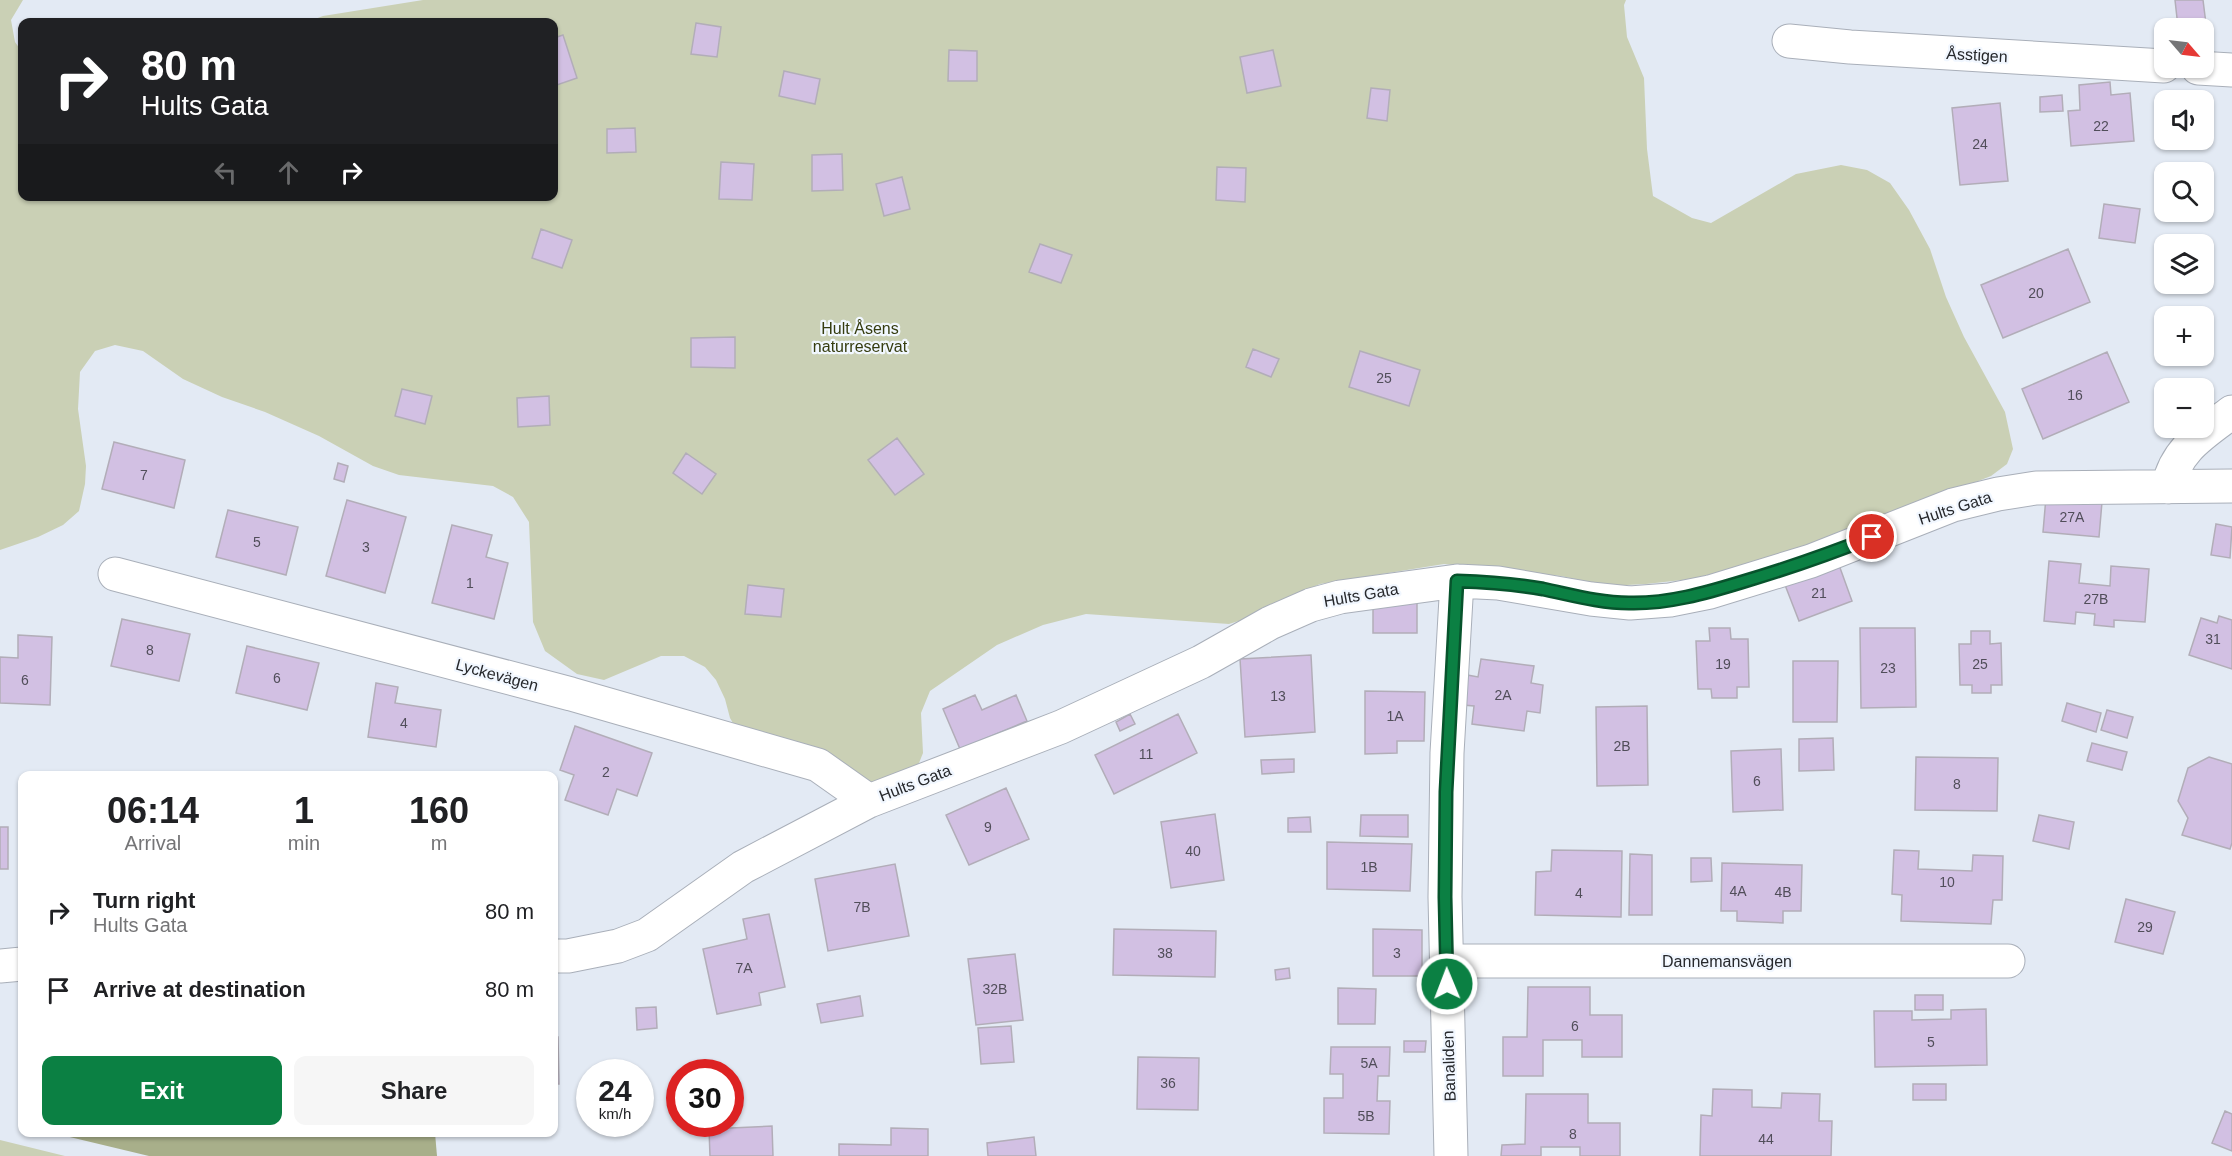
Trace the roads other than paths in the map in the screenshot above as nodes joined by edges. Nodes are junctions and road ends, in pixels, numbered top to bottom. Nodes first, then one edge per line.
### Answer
1 (1789, 41) dead end
2 (2154, 65) edge
3 (2214, 69) edge
4 (2232, 70) edge
5 (2232, 412) edge
6 (2232, 486) edge
7 (2168, 487) junction
8 (115, 574) dead end
9 (1457, 581) junction
10 (869, 801) junction
11 (558, 956) edge
12 (1447, 961) junction
13 (2008, 961) dead end
14 (18, 964) edge
15 (0, 966) edge
16 (1451, 1156) edge

1 - 2 street, Åsstigen
3 - 4 street
5 - 7 street
6 - 7 street, Hults Gata
7 - 9 street, Hults Gata
8 - 10 street, Lyckevägen
9 - 10 street, Hults Gata
9 - 12 street, Banaliden
10 - 11 street, Hults Gata
12 - 13 street, Dannemansvägen
12 - 16 street, Banaliden
14 - 15 street

